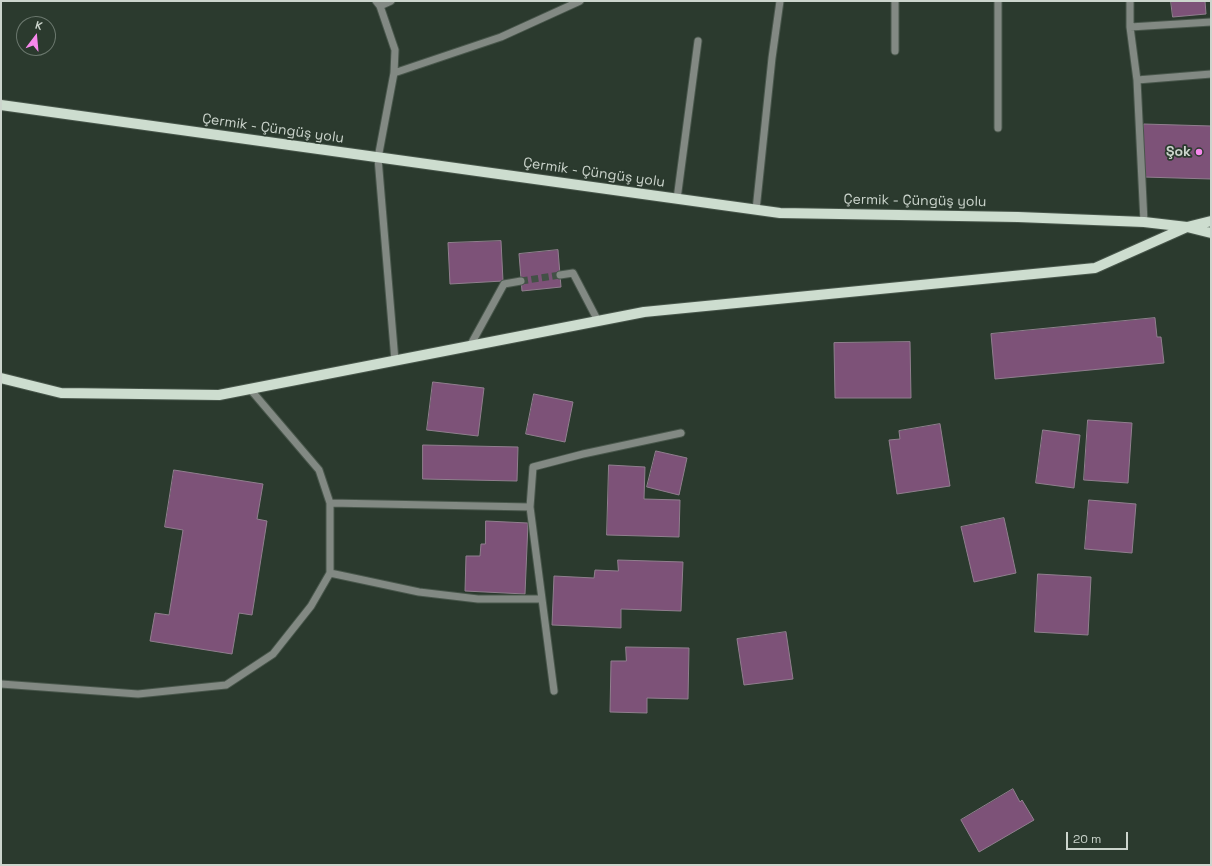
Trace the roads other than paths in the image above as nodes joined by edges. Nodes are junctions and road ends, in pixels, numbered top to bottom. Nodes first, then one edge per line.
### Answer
1 (391, 1) edge
2 (580, 1) edge
3 (780, 1) edge
4 (895, 1) edge
5 (998, 1) edge
6 (1130, 1) edge
7 (378, 4) edge
8 (1211, 22) edge
9 (1130, 27) junction
10 (698, 40) dead end
11 (895, 51) dead end
12 (394, 73) junction
13 (1211, 74) edge
14 (1137, 80) junction
15 (1, 105) edge
16 (998, 128) dead end
17 (378, 158) junction
18 (677, 199) junction
19 (756, 210) junction
20 (1211, 221) edge
21 (1144, 222) junction
22 (1187, 227) junction
23 (1211, 233) edge
24 (560, 275) tunnel mouth
25 (521, 281) tunnel mouth
26 (598, 322) junction
27 (470, 346) junction
28 (396, 360) junction
29 (1, 378) edge
30 (250, 388) junction
31 (681, 433) dead end
32 (330, 503) junction
33 (530, 507) junction
34 (330, 573) junction
35 (542, 600) junction
36 (1, 684) edge
37 (554, 691) dead end

1 - 7 street
2 - 12 street
3 - 19 street
4 - 11 street
5 - 16 street
6 - 9 street
7 - 12 street
8 - 9 street
9 - 14 street
10 - 18 street
12 - 17 street
13 - 14 street
14 - 21 street
15 - 17 main road, Çermik - Çüngüş yolu
17 - 18 main road, Çermik - Çüngüş yolu
17 - 28 street
18 - 19 main road, Çermik - Çüngüş yolu
19 - 21 main road, Çermik - Çüngüş yolu
20 - 22 main road
21 - 22 main road, Çermik - Çüngüş yolu
22 - 23 main road
22 - 26 main road
24 - 26 street
25 - 27 street
26 - 27 main road
27 - 28 main road
28 - 30 main road
29 - 30 main road
30 - 32 street
31 - 33 street
32 - 33 street
32 - 34 street
33 - 35 street
34 - 35 street
34 - 36 street
35 - 37 street

